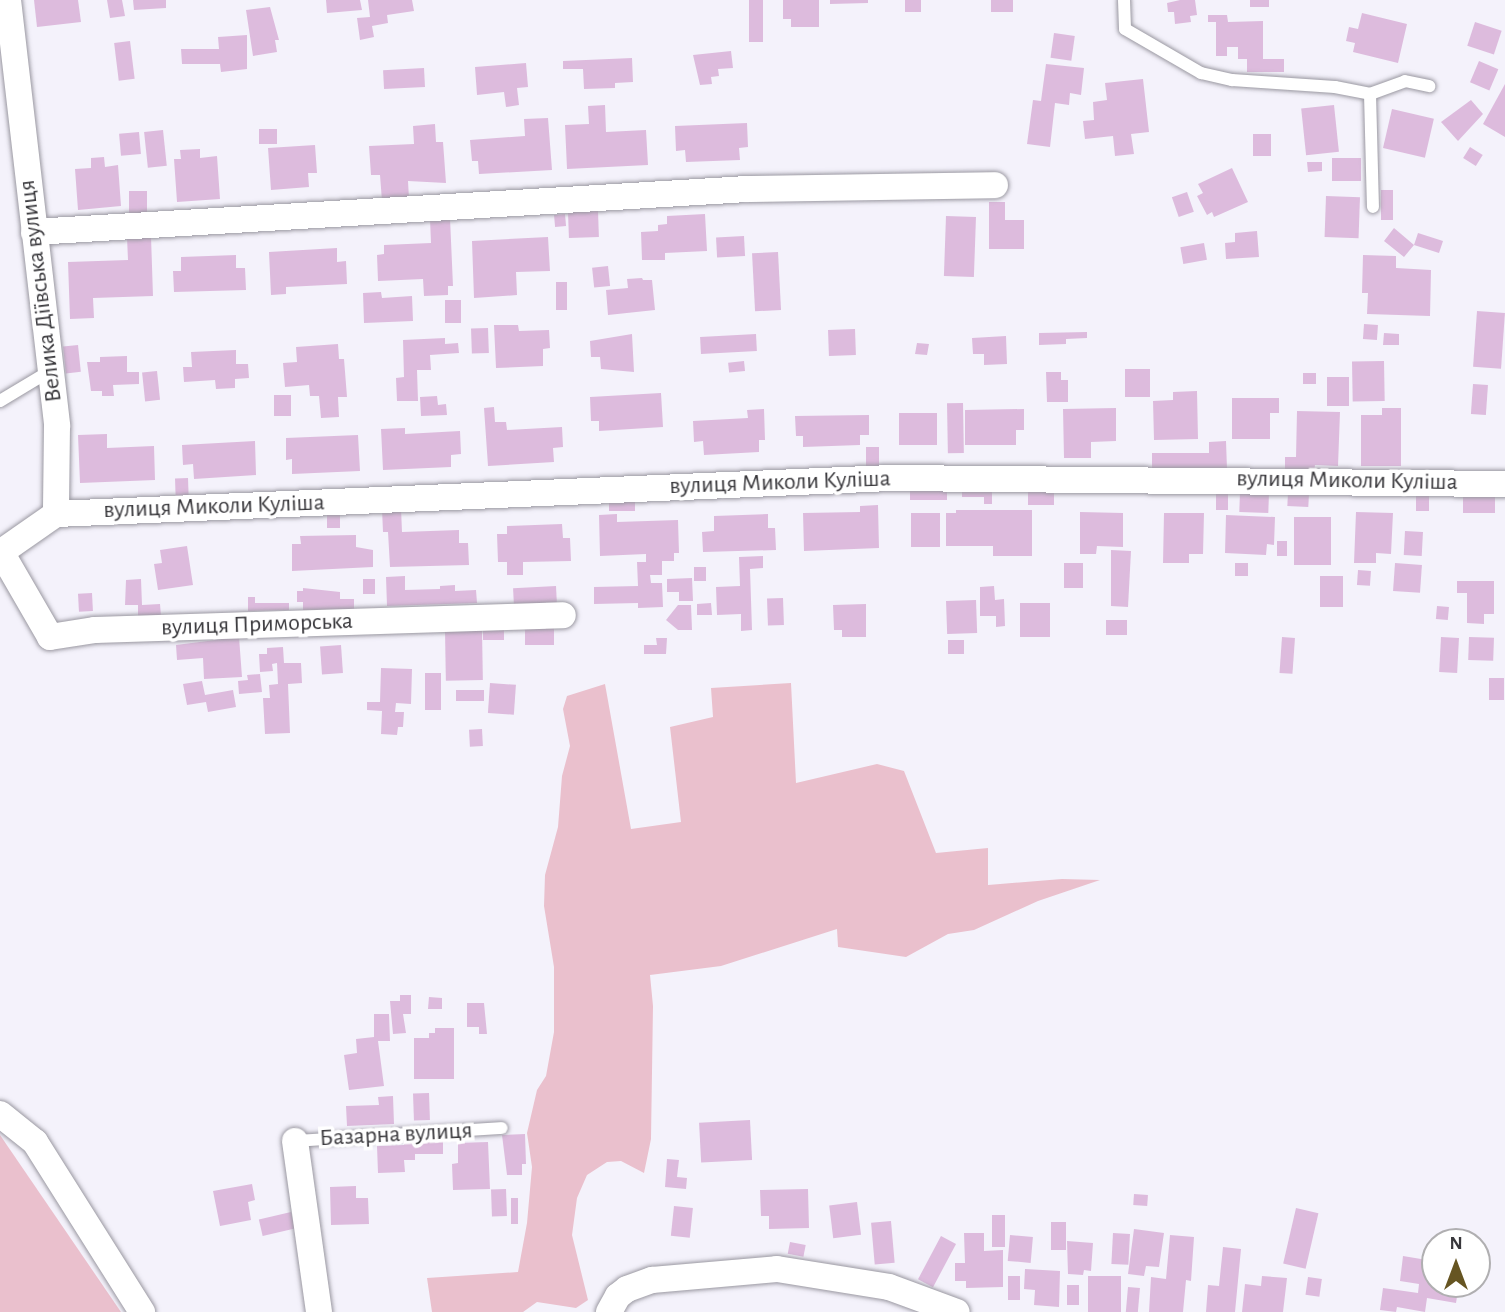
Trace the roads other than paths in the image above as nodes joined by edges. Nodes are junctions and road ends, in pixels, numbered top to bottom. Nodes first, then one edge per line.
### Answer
1 (8, 0) edge
2 (1124, 0) edge
3 (1429, 86) dead end
4 (1370, 94) junction
5 (995, 185) dead end
6 (1373, 206) dead end
7 (34, 232) junction
8 (50, 371) junction
9 (0, 401) edge
10 (1505, 484) edge
11 (57, 514) junction
12 (1, 552) edge
13 (563, 615) dead end
14 (0, 1114) edge
15 (502, 1128) dead end
16 (295, 1141) joint
17 (142, 1312) edge
18 (319, 1312) edge
19 (609, 1312) edge
20 (957, 1312) edge

1 - 7 street, Велика Діївська вулиця
2 - 4 lane
3 - 4 lane
4 - 6 lane
5 - 7 street
7 - 8 street, Велика Діївська вулиця
8 - 9 lane
8 - 11 street, Велика Діївська вулиця
10 - 11 street, вулиця Миколи Куліша
11 - 12 street
12 - 13 street, вулиця Приморська
14 - 17 street
15 - 16 lane, Базарна вулиця
16 - 18 street, Базарна вулиця
19 - 20 street

